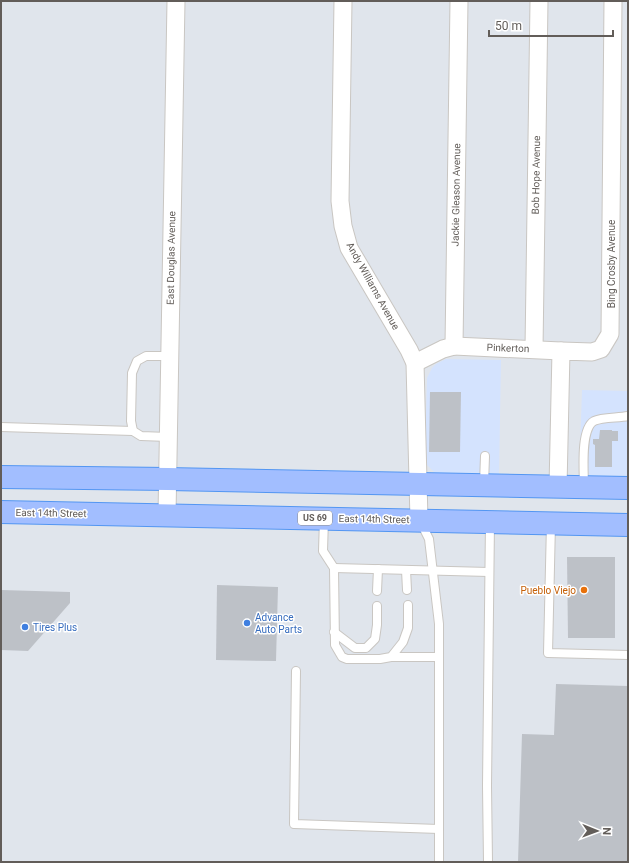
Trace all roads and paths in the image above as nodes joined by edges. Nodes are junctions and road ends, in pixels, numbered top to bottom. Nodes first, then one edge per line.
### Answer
1 (176, 1) edge
2 (343, 1) edge
3 (459, 1) edge
4 (539, 1) edge
5 (613, 1) edge
6 (454, 346) junction
7 (534, 350) junction
8 (561, 351) junction
9 (170, 356) junction
10 (415, 363) junction
11 (628, 416) edge
12 (1, 427) edge
13 (133, 431) junction
14 (168, 437) junction
15 (485, 456) dead end
16 (1, 477) edge
17 (168, 479) junction
18 (418, 484) junction
19 (484, 485) junction
20 (558, 487) junction
21 (584, 487) junction
22 (628, 488) edge
23 (1, 512) edge
24 (167, 515) junction
25 (324, 518) junction
26 (419, 520) junction
27 (490, 521) junction
28 (551, 523) junction
29 (628, 525) edge
30 (334, 568) junction
31 (378, 569) junction
32 (406, 570) junction
33 (432, 571) junction
34 (489, 572) junction
35 (406, 590) dead end
36 (377, 591) dead end
37 (408, 605) dead end
38 (377, 606) dead end
39 (334, 632) junction
40 (628, 655) edge
41 (391, 657) junction
42 (439, 657) junction
43 (296, 671) dead end
44 (439, 829) junction
45 (439, 862) edge
46 (488, 862) edge

1 - 9 street, East Douglas Avenue
2 - 10 street, Andy Williams Avenue
3 - 6 street, Jackie Gleason Avenue
4 - 7 street, Bob Hope Avenue
5 - 8 street, Bing Crosby Avenue
6 - 7 street, Pinkerton
6 - 10 street
7 - 8 street, Pinkerton
8 - 20 street
9 - 13 lane
9 - 14 street, East Douglas Avenue
10 - 18 street, Andy Williams Avenue
11 - 21 lane
12 - 13 lane
13 - 14 lane
14 - 17 street, East Douglas Avenue
15 - 19 lane
16 - 17 main road
17 - 18 main road
17 - 24 street, East Douglas Avenue
18 - 19 main road
18 - 26 street, Andy Williams Avenue
19 - 20 main road
20 - 21 main road
21 - 22 main road
23 - 24 main road, East 14th Street / US 69
24 - 25 main road, East 14th Street / US 69
25 - 26 main road, East 14th Street / US 69
25 - 30 lane
26 - 27 main road, East 14th Street / US 69
26 - 33 lane
27 - 28 main road, East 14th Street / US 69
27 - 34 lane
28 - 29 main road, East 14th Street / US 69
28 - 40 lane
30 - 31 lane
30 - 39 lane
31 - 32 lane
31 - 36 lane
32 - 33 lane
32 - 35 lane
33 - 34 lane
33 - 42 lane
34 - 46 lane
37 - 41 lane
38 - 39 lane
39 - 41 lane
41 - 42 lane
42 - 44 lane
43 - 44 lane
44 - 45 lane

